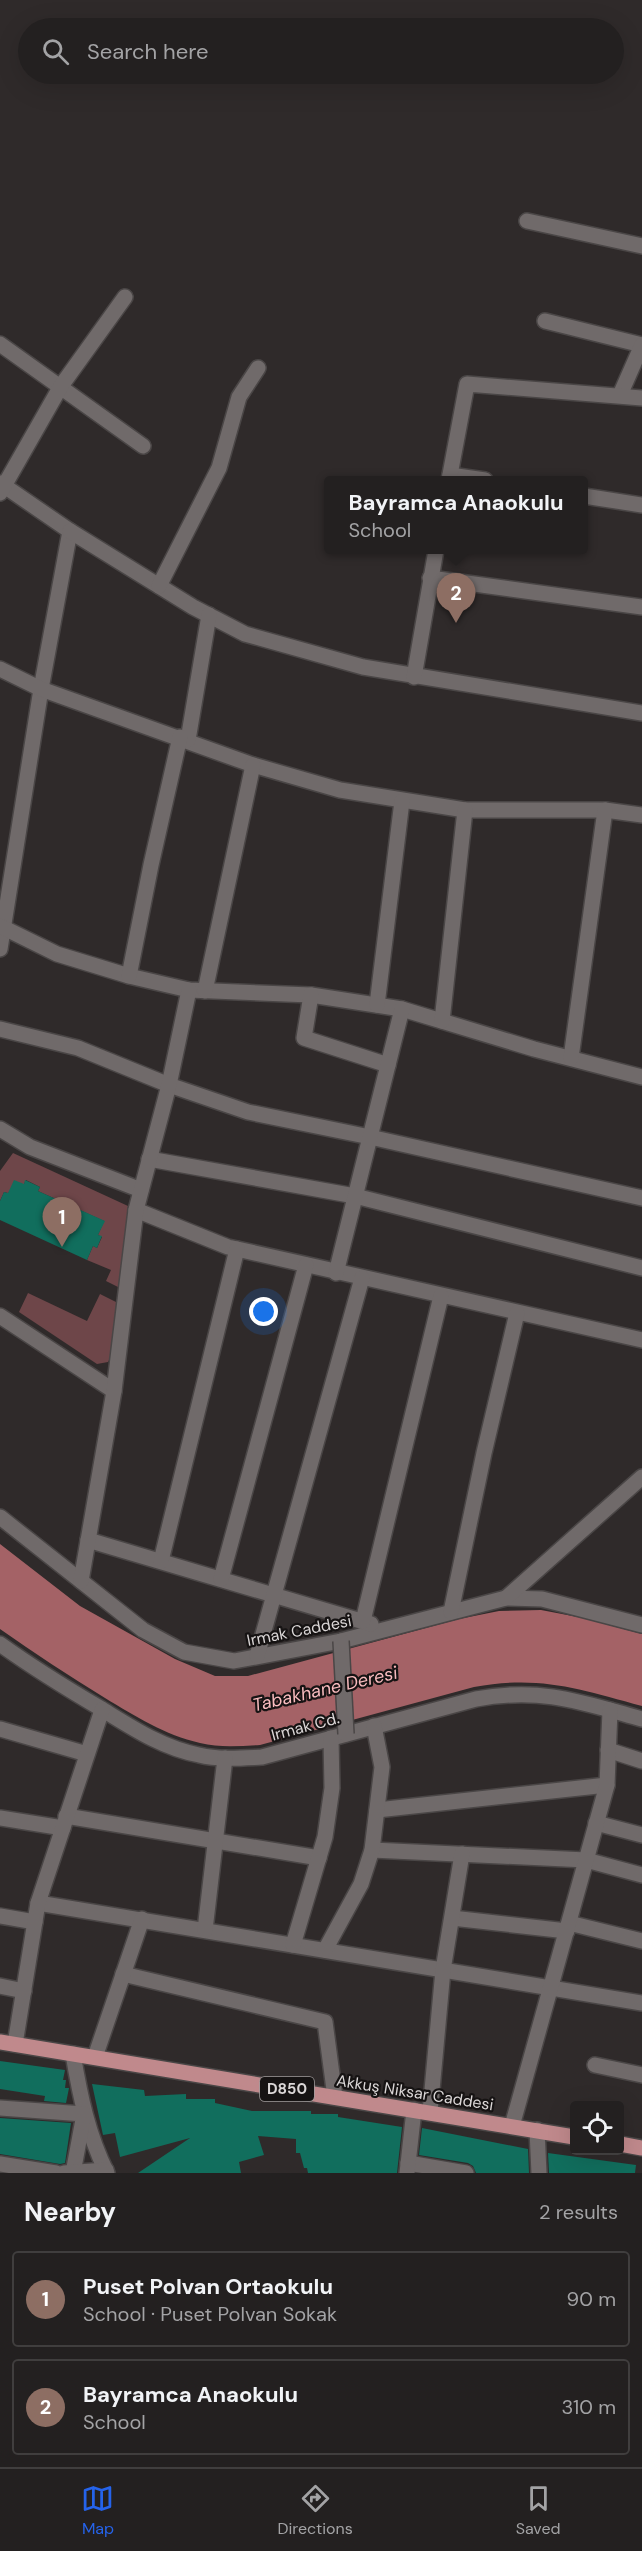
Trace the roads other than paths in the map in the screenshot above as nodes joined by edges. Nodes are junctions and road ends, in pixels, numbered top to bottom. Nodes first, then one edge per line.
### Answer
1 (526, 221) dead end
2 (642, 246) edge
3 (125, 297) dead end
4 (545, 321) dead end
5 (0, 344) edge
6 (642, 345) edge
7 (258, 368) dead end
8 (61, 386) junction
9 (620, 395) junction
10 (642, 398) edge
11 (143, 446) dead end
12 (449, 476) edge
13 (1, 488) edge
14 (588, 497) edge
15 (642, 506) edge
16 (70, 531) junction
17 (435, 554) edge
18 (430, 578) junction
19 (159, 586) junction
20 (642, 607) edge
21 (209, 615) junction
22 (0, 669) edge
23 (414, 677) junction
24 (40, 689) junction
25 (642, 712) edge
26 (184, 739) junction
27 (253, 765) junction
28 (402, 801) junction
29 (465, 810) junction
30 (605, 810) junction
31 (642, 815) edge
32 (2, 927) edge
33 (0, 949) edge
34 (129, 976) junction
35 (197, 990) junction
36 (311, 995) junction
37 (377, 1005) junction
38 (402, 1010) junction
39 (442, 1021) junction
40 (0, 1029) edge
41 (571, 1058) junction
42 (388, 1065) junction
43 (642, 1077) edge
44 (169, 1085) junction
45 (0, 1129) edge
46 (370, 1137) junction
47 (149, 1159) junction
48 (141, 1190) junction
49 (355, 1196) junction
50 (642, 1198) edge
51 (136, 1210) junction
52 (237, 1249) junction
53 (306, 1265) junction
54 (642, 1268) edge
55 (336, 1273) junction
56 (362, 1278) junction
57 (441, 1296) junction
58 (517, 1313) junction
59 (0, 1316) edge
60 (642, 1340) edge
61 (114, 1391) junction
62 (639, 1485) edge
63 (0, 1517) edge
64 (88, 1540) junction
65 (161, 1561) junction
66 (221, 1579) junction
67 (81, 1581) junction
68 (274, 1595) junction
69 (506, 1598) junction
70 (451, 1612) junction
71 (363, 1621) junction
72 (642, 1625) edge
73 (388, 1629) junction
74 (341, 1641) junction
75 (0, 1644) edge
76 (257, 1656) junction
77 (102, 1710) junction
78 (610, 1710) junction
79 (642, 1719) edge
80 (374, 1726) junction
81 (0, 1729) edge
82 (338, 1736) junction
83 (608, 1750) junction
84 (87, 1754) junction
85 (225, 1758) junction
86 (642, 1761) edge
87 (607, 1785) junction
88 (377, 1810) junction
89 (0, 1818) edge
90 (64, 1822) junction
91 (596, 1823) junction
92 (642, 1835) edge
93 (215, 1841) junction
94 (372, 1850) junction
95 (462, 1854) junction
96 (319, 1858) junction
97 (586, 1860) junction
98 (642, 1875) edge
99 (38, 1903) junction
100 (0, 1916) edge
101 (452, 1918) junction
102 (142, 1919) junction
103 (35, 1922) junction
104 (568, 1927) junction
105 (206, 1930) junction
106 (642, 1941) edge
107 (293, 1945) junction
108 (325, 1950) junction
109 (443, 1970) junction
110 (123, 1974) junction
111 (0, 1986) edge
112 (551, 1988) junction
113 (24, 1991) junction
114 (642, 2002) edge
115 (8, 2043) edge
116 (73, 2054) junction
117 (95, 2057) junction
118 (595, 2065) dead end
119 (642, 2075) edge
120 (335, 2097) junction
121 (0, 2108) edge
122 (414, 2110) junction
123 (430, 2112) junction
124 (84, 2114) junction
125 (512, 2126) junction
126 (537, 2130) junction
127 (570, 2136) edge
128 (624, 2145) edge
129 (642, 2148) edge
130 (0, 2164) edge
131 (407, 2168) edge
132 (106, 2172) edge
133 (56, 2173) edge
134 (62, 2173) edge
135 (74, 2173) edge
136 (466, 2173) edge
137 (539, 2173) edge

1 - 2 street
3 - 8 street
4 - 6 street
5 - 8 street
6 - 9 street
7 - 19 street
8 - 11 street
8 - 13 street
9 - 10 street
9 - 12 street
13 - 16 street
14 - 15 street
16 - 19 street
16 - 24 street
17 - 18 street
18 - 20 street
18 - 23 street
19 - 21 street
21 - 23 street
21 - 26 street
22 - 24 street
23 - 25 street
24 - 26 street
24 - 32 street
26 - 27 street
26 - 34 street
27 - 28 street
27 - 35 street
28 - 29 street
28 - 37 street
29 - 30 street
29 - 39 street
30 - 31 street
30 - 41 street
32 - 33 street
32 - 34 street
34 - 35 street
35 - 36 street
35 - 44 street
36 - 37 street
36 - 42 street
37 - 38 street
38 - 39 street
38 - 42 street
39 - 41 street
40 - 44 street
41 - 43 street
42 - 46 street
44 - 46 street
44 - 47 street
45 - 48 street
46 - 49 street
46 - 50 street
47 - 48 street
47 - 49 street
48 - 51 street
49 - 54 street
49 - 55 street
51 - 52 street
51 - 61 street
52 - 53 street
52 - 65 street
53 - 55 street
53 - 66 street
55 - 56 street
56 - 57 street
56 - 68 street
57 - 58 street
57 - 71 street
58 - 60 street
58 - 70 street
59 - 61 street
61 - 64 street
62 - 69 street
63 - 67 street, Irmak Caddesi
64 - 65 street
64 - 67 street
65 - 66 street
66 - 68 street
67 - 76 street, Irmak Caddesi
68 - 71 street
68 - 76 street
69 - 70 street, Irmak Caddesi
69 - 72 street, Irmak Caddesi
70 - 73 street, Irmak Caddesi
71 - 73 street
73 - 74 street, Irmak Caddesi
74 - 76 street, Irmak Caddesi
74 - 82 street, bridge
75 - 77 street, Irmak Cd.
77 - 84 street
77 - 85 street, Irmak Cd.
78 - 79 street, Irmak Cd.
78 - 80 street, Irmak Cd.
78 - 83 street
80 - 82 street, Irmak Cd.
80 - 88 street
81 - 84 street
82 - 85 street, Irmak Cd.
82 - 96 street
83 - 86 street
83 - 87 street
84 - 90 street
85 - 93 street
87 - 88 street
87 - 91 street
88 - 94 street
89 - 90 street
90 - 93 street
90 - 99 street
91 - 92 street
91 - 97 street
93 - 96 street
93 - 105 street
94 - 95 street
94 - 108 street
95 - 97 street
95 - 101 street
96 - 107 street
97 - 98 street
97 - 104 street
99 - 102 street
99 - 103 street
100 - 103 street
101 - 104 street
101 - 109 street
102 - 105 street
102 - 110 street
103 - 113 street
104 - 106 street
104 - 112 street
105 - 107 street
107 - 108 street
108 - 109 street
109 - 112 street
109 - 123 street
110 - 117 street
110 - 120 street
111 - 113 street
112 - 114 street
112 - 125 street
113 - 115 street
115 - 116 main road, Akkuş Niksar Caddesi / D850
116 - 117 main road, Akkuş Niksar Caddesi / D850
116 - 124 street
117 - 120 main road, Akkuş Niksar Caddesi / D850
118 - 119 street
120 - 122 main road, Akkuş Niksar Caddesi / D850
121 - 124 street
122 - 123 main road, Akkuş Niksar Caddesi / D850
122 - 131 street
123 - 125 main road, Akkuş Niksar Caddesi / D850
124 - 132 street
124 - 135 street
125 - 126 main road, Akkuş Niksar Caddesi / D850
126 - 127 main road, Akkuş Niksar Caddesi / D850
126 - 137 street
128 - 129 main road
130 - 133 street
131 - 136 street
132 - 135 street
134 - 135 street

